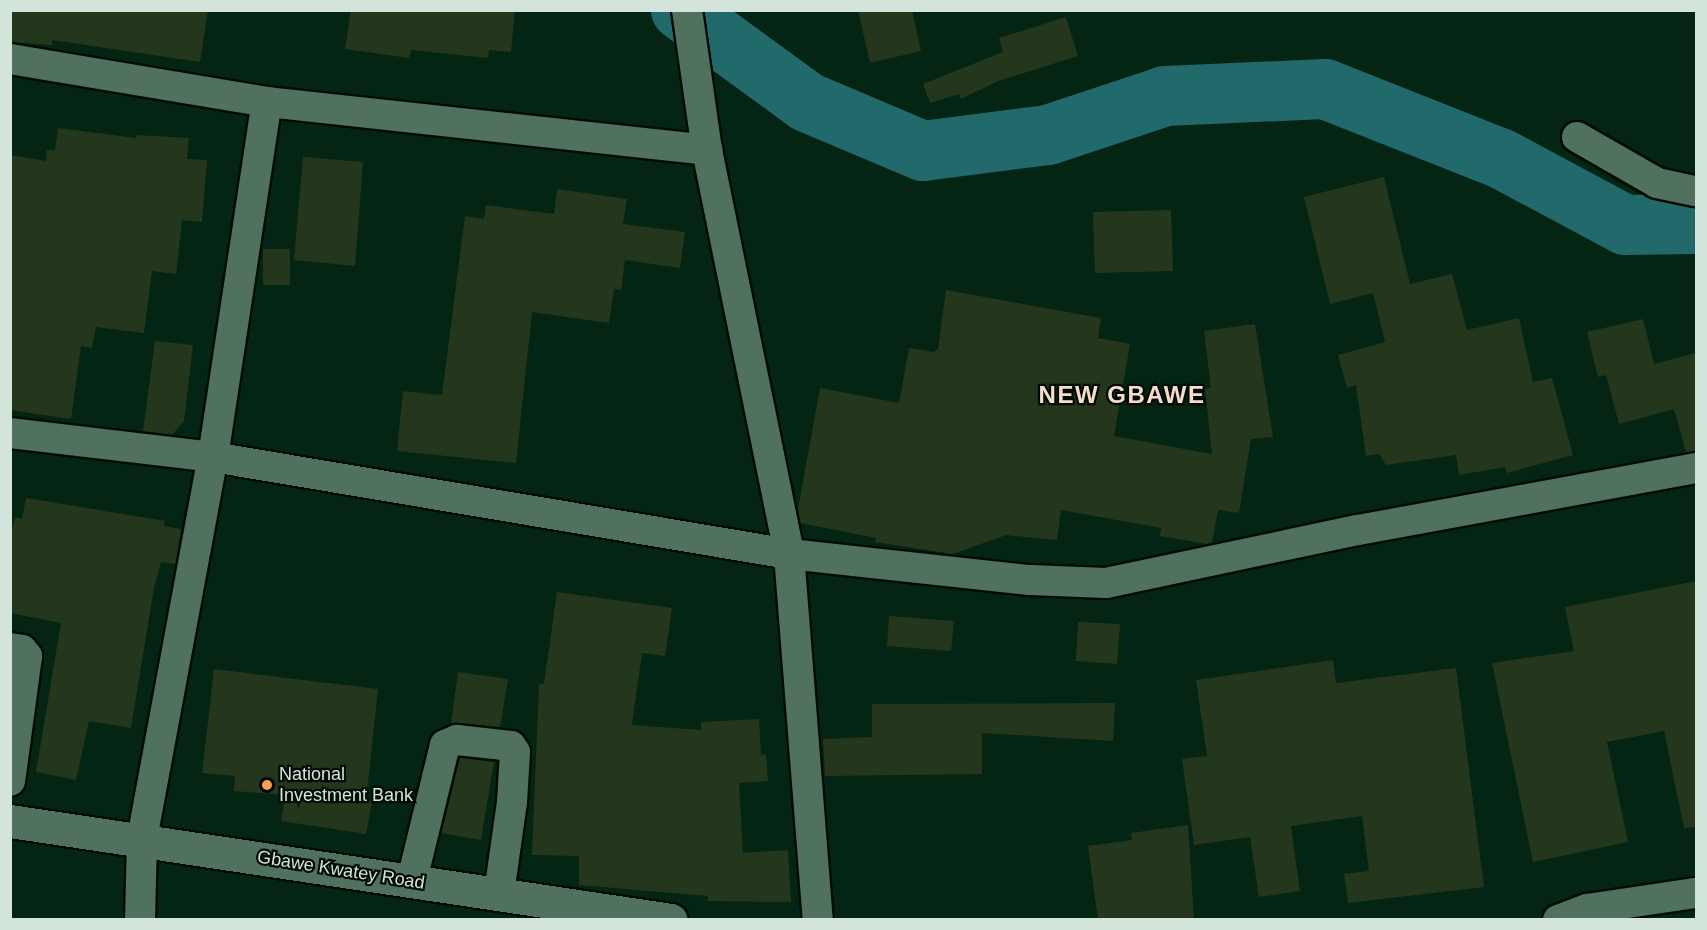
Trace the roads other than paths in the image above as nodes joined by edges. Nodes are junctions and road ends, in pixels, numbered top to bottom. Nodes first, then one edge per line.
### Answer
1 (687, 10) edge
2 (10, 59) edge
3 (267, 102) junction
4 (1577, 137) dead end
5 (706, 150) junction
6 (1696, 191) edge
7 (10, 433) edge
8 (213, 457) junction
9 (1696, 468) edge
10 (789, 554) junction
11 (10, 648) edge
12 (10, 781) edge
13 (10, 822) edge
14 (142, 839) junction
15 (412, 880) junction
16 (499, 893) junction
17 (1696, 893) edge
18 (140, 920) edge
19 (671, 920) edge
20 (818, 920) edge
21 (1558, 920) edge

1 - 5 street
2 - 3 street
3 - 5 street
3 - 8 street
4 - 6 street
5 - 10 street
7 - 8 street
8 - 10 street
8 - 14 street
9 - 10 street
10 - 20 street
11 - 12 street
13 - 14 street, Gbawe Kwatey Road
14 - 15 street, Gbawe Kwatey Road
14 - 18 street
15 - 16 street, Gbawe Kwatey Road
15 - 16 street
16 - 19 street, Gbawe Kwatey Road
17 - 21 street

